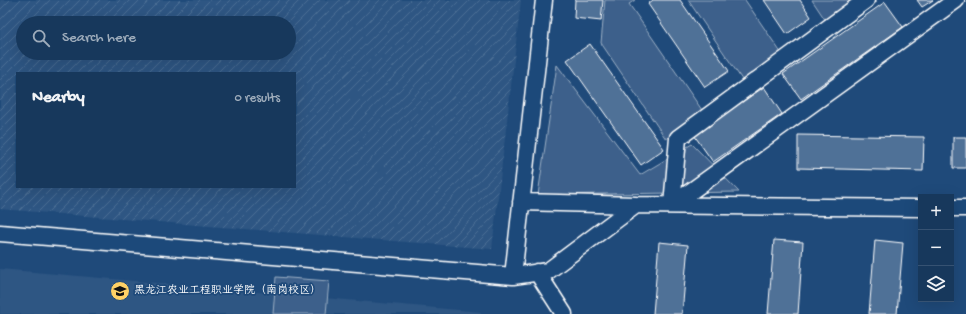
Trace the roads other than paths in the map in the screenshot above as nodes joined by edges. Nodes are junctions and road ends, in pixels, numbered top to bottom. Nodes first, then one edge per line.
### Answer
1 (544, 0) edge
2 (866, 0) edge
3 (956, 0) edge
4 (521, 202) junction
5 (636, 205) junction
6 (672, 205) junction
7 (918, 208) edge
8 (954, 208) edge
9 (966, 208) edge
10 (0, 233) edge
11 (537, 272) junction
12 (513, 276) junction
13 (564, 314) edge

1 - 4 street
2 - 6 street
3 - 6 street
4 - 5 street
4 - 12 street
5 - 6 street
5 - 11 street
6 - 7 street
8 - 9 street
10 - 12 street
11 - 12 street
11 - 13 street

